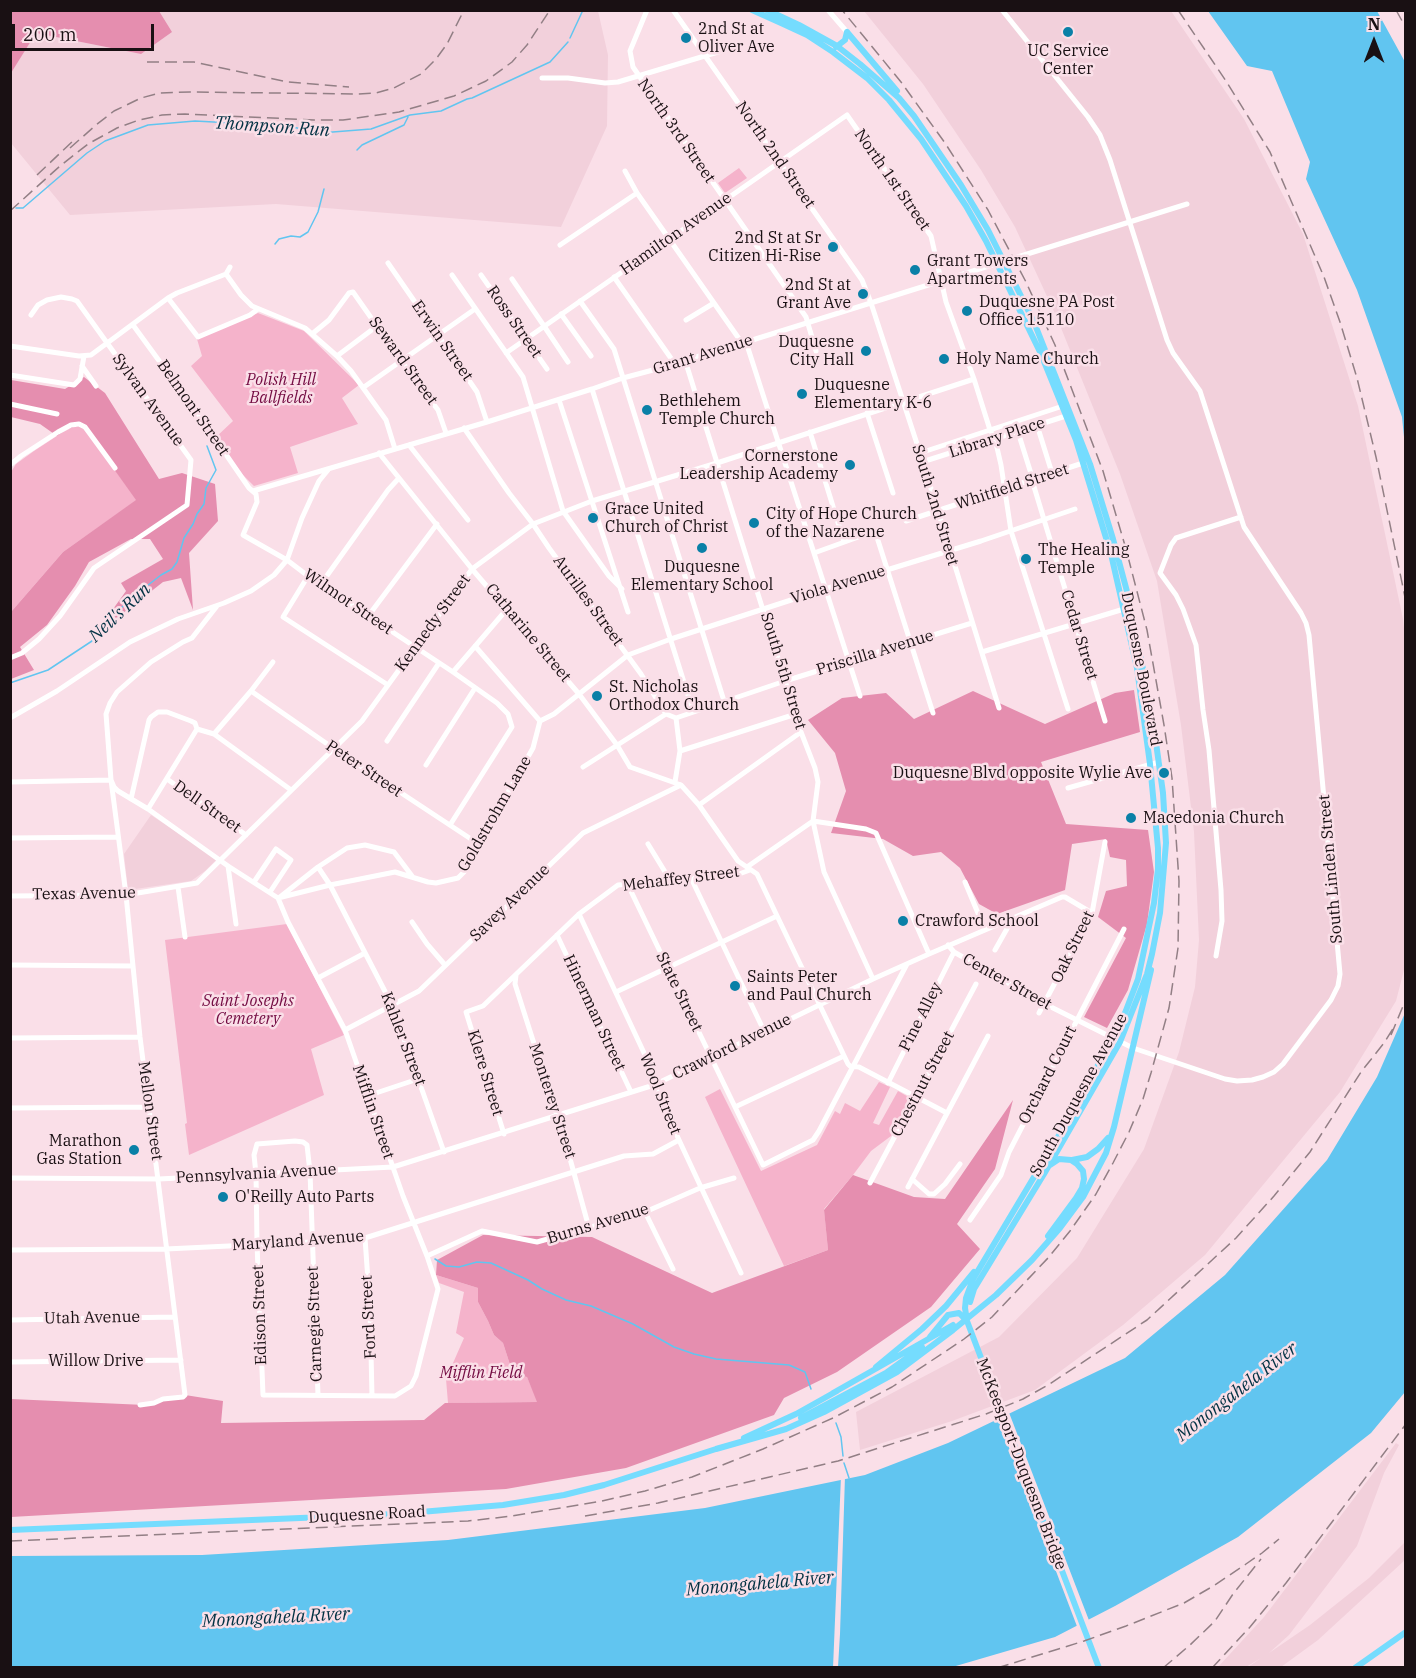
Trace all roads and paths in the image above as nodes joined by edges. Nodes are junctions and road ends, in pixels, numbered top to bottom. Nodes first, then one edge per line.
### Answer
1 (647, 10) edge
2 (673, 10) edge
3 (752, 10) edge
4 (767, 10) edge
5 (828, 10) edge
6 (1002, 10) edge
7 (847, 32) junction
8 (738, 46) dead end
9 (835, 49) junction
10 (704, 55) junction
11 (638, 76) junction
12 (542, 78) dead end
13 (847, 116) joint
14 (914, 116) junction
15 (912, 128) junction
16 (780, 162) junction
17 (625, 171) dead end
18 (637, 193) junction
19 (724, 200) junction
20 (1187, 204) dead end
21 (1129, 223) junction
22 (669, 239) junction
23 (560, 245) dead end
24 (1001, 262) junction
25 (388, 264) dead end
26 (230, 267) dead end
27 (226, 274) junction
28 (452, 275) dead end
29 (481, 275) dead end
30 (614, 277) junction
31 (512, 279) dead end
32 (942, 280) junction
33 (168, 298) junction
34 (580, 300) junction
35 (714, 303) junction
36 (871, 303) junction
37 (258, 309) junction
38 (475, 309) junction
39 (561, 314) junction
40 (31, 315) dead end
41 (686, 320) dead end
42 (808, 323) junction
43 (133, 325) junction
44 (377, 326) junction
45 (544, 326) junction
46 (312, 334) junction
47 (437, 334) junction
48 (526, 339) junction
49 (744, 343) junction
50 (107, 344) junction
51 (11, 346) edge
52 (816, 351) dead end
53 (506, 353) junction
54 (84, 356) junction
55 (337, 356) junction
56 (591, 356) dead end
57 (685, 360) junction
58 (401, 361) junction
59 (568, 362) dead end
60 (675, 364) junction
61 (82, 366) junction
62 (547, 369) dead end
63 (10, 375) edge
64 (622, 378) junction
65 (974, 379) junction
66 (96, 386) dead end
67 (364, 387) junction
68 (592, 389) junction
69 (560, 400) junction
70 (903, 403) junction
71 (10, 404) edge
72 (1065, 405) junction
73 (531, 407) junction
74 (867, 413) junction
75 (57, 414) dead end
76 (1069, 415) junction
77 (487, 422) junction
78 (1036, 425) junction
79 (464, 428) junction
80 (990, 430) junction
81 (810, 432) junction
82 (1018, 432) junction
83 (446, 433) junction
84 (995, 439) junction
85 (779, 443) junction
86 (409, 445) junction
87 (395, 449) junction
88 (379, 453) junction
89 (920, 453) junction
90 (922, 462) junction
91 (717, 463) junction
92 (1083, 463) junction
93 (10, 465) edge
94 (115, 468) dead end
95 (329, 468) junction
96 (1052, 473) junction
97 (399, 478) junction
98 (1032, 480) junction
99 (654, 482) junction
100 (1004, 490) junction
101 (253, 491) junction
102 (624, 491) junction
103 (892, 493) dead end
104 (592, 501) junction
105 (1075, 509) dead end
106 (563, 511) junction
107 (937, 511) junction
108 (1240, 517) junction
109 (468, 520) dead end
110 (1045, 520) junction
111 (906, 521) dead end
112 (437, 524) junction
113 (533, 524) junction
114 (1011, 531) junction
115 (844, 542) junction
116 (949, 551) junction
117 (814, 553) junction
118 (287, 560) junction
119 (472, 569) junction
120 (887, 569) junction
121 (308, 576) junction
122 (321, 584) junction
123 (622, 589) junction
124 (825, 589) junction
125 (217, 606) junction
126 (507, 609) junction
127 (764, 609) junction
128 (1124, 609) junction
129 (628, 612) dead end
130 (369, 615) junction
131 (972, 623) junction
132 (1076, 624) junction
133 (701, 629) junction
134 (1044, 633) junction
135 (671, 639) junction
136 (911, 642) junction
137 (475, 646) junction
138 (416, 647) junction
139 (982, 652) junction
140 (628, 655) junction
141 (10, 658) edge
142 (273, 662) dead end
143 (849, 662) junction
144 (438, 663) junction
145 (453, 672) junction
146 (785, 681) junction
147 (388, 685) junction
148 (475, 688) junction
149 (251, 691) junction
150 (579, 694) junction
151 (860, 696) dead end
152 (724, 701) junction
153 (999, 708) dead end
154 (1068, 709) dead end
155 (693, 711) junction
156 (933, 713) dead end
157 (666, 714) junction
158 (796, 714) junction
159 (10, 718) edge
160 (676, 718) junction
161 (1105, 721) dead end
162 (540, 722) junction
163 (197, 729) junction
164 (801, 732) junction
165 (214, 734) junction
166 (387, 741) dead end
167 (617, 745) junction
168 (333, 748) junction
169 (680, 751) junction
170 (1159, 762) junction
171 (1150, 764) junction
172 (426, 765) dead end
173 (583, 767) dead end
174 (167, 779) junction
175 (111, 780) junction
176 (10, 782) edge
177 (678, 784) junction
178 (1068, 788) dead end
179 (291, 790) junction
180 (131, 799) junction
181 (699, 805) junction
182 (148, 809) junction
183 (813, 821) junction
184 (450, 825) junction
185 (246, 835) junction
186 (118, 837) junction
187 (10, 838) edge
188 (1105, 842) dead end
189 (480, 843) junction
190 (648, 844) dead end
191 (220, 860) junction
192 (228, 866) junction
193 (318, 867) junction
194 (748, 868) junction
195 (1164, 876) joint
196 (414, 877) junction
197 (691, 879) junction
198 (670, 880) junction
199 (254, 882) junction
200 (965, 882) dead end
201 (627, 884) junction
202 (330, 885) junction
203 (178, 887) junction
204 (270, 892) junction
205 (126, 895) junction
206 (10, 896) edge
207 (278, 898) junction
208 (1092, 913) junction
209 (1160, 913) junction
210 (579, 914) junction
211 (777, 916) junction
212 (1009, 920) junction
213 (412, 922) dead end
214 (236, 924) dead end
215 (1124, 929) dead end
216 (985, 930) junction
217 (557, 935) junction
218 (185, 937) dead end
219 (723, 942) junction
220 (948, 945) junction
221 (995, 950) dead end
222 (954, 952) junction
223 (365, 953) junction
224 (929, 954) junction
225 (1216, 956) dead end
226 (907, 964) junction
227 (10, 965) edge
228 (445, 965) junction
229 (133, 966) junction
230 (667, 968) junction
231 (516, 975) junction
232 (318, 978) junction
233 (873, 979) junction
234 (976, 984) dead end
235 (616, 992) junction
236 (819, 1004) junction
237 (1045, 1004) junction
238 (392, 1005) junction
239 (466, 1012) joint
240 (1039, 1013) dead end
241 (1076, 1020) junction
242 (345, 1030) junction
243 (765, 1033) junction
244 (988, 1036) dead end
245 (140, 1037) junction
246 (1113, 1037) junction
247 (10, 1038) edge
248 (1120, 1042) junction
249 (1133, 1048) junction
250 (844, 1056) junction
251 (712, 1059) junction
252 (854, 1066) junction
253 (418, 1079) junction
254 (888, 1083) junction
255 (654, 1085) junction
256 (631, 1092) junction
257 (367, 1096) junction
258 (916, 1097) junction
259 (150, 1107) junction
260 (735, 1107) junction
261 (10, 1108) edge
262 (947, 1113) junction
263 (557, 1116) junction
264 (1114, 1127) junction
265 (504, 1134) junction
266 (679, 1140) junction
267 (444, 1152) junction
268 (1071, 1160) junction
269 (255, 1164) joint
270 (960, 1164) dead end
271 (393, 1167) junction
272 (1046, 1170) junction
273 (310, 1172) junction
274 (574, 1172) junction
275 (256, 1174) junction
276 (10, 1178) edge
277 (734, 1178) dead end
278 (159, 1179) junction
279 (912, 1179) junction
280 (870, 1183) dead end
281 (908, 1186) dead end
282 (700, 1188) junction
283 (645, 1212) junction
284 (970, 1220) dead end
285 (413, 1224) junction
286 (589, 1228) junction
287 (366, 1238) junction
288 (312, 1242) junction
289 (257, 1244) junction
290 (166, 1249) junction
291 (10, 1250) edge
292 (427, 1256) junction
293 (984, 1260) junction
294 (673, 1269) dead end
295 (741, 1273) dead end
296 (967, 1307) junction
297 (174, 1317) junction
298 (10, 1320) edge
299 (967, 1321) junction
300 (181, 1360) junction
301 (10, 1362) edge
302 (834, 1393) junction
303 (263, 1395) joint
304 (318, 1395) junction
305 (372, 1396) junction
306 (140, 1405) dead end
307 (822, 1410) junction
308 (716, 1449) junction
309 (10, 1530) edge
310 (1406, 1632) edge
311 (1101, 1668) edge
312 (1355, 1668) edge

1 - 11 street, North 3rd Street
2 - 10 street, North 2nd Street
3 - 9 main road
4 - 9 main road
5 - 7 street
6 - 21 street, South Linden Street
7 - 9 main road
7 - 14 main road
8 - 10 street
9 - 14 main road
9 - 15 main road
10 - 11 street
10 - 16 street, North 2nd Street
11 - 12 street
11 - 19 street, North 3rd Street
13 - 16 street, Hamilton Avenue
13 - 32 street, North 1st Street
14 - 15 main road
14 - 24 main road
15 - 24 main road
16 - 19 street, Hamilton Avenue
16 - 36 street, North 2nd Street
17 - 18 street
18 - 22 street
18 - 23 street
19 - 22 street, Hamilton Avenue
19 - 42 street, North 3rd Street
20 - 21 street, Grant Avenue
21 - 24 street, Grant Avenue
21 - 108 street, South Linden Street
22 - 30 street, Hamilton Avenue
22 - 35 street
24 - 32 street, Grant Avenue
24 - 72 main road
25 - 47 street, Erwin Street
26 - 27 street
27 - 33 street
27 - 37 street
28 - 38 street
29 - 48 street, Ross Street
30 - 34 street, Hamilton Avenue
30 - 60 street
31 - 45 street
32 - 36 street, Grant Avenue
32 - 65 street, North 1st Street
33 - 37 street
33 - 43 street
34 - 39 street, Hamilton Avenue
34 - 64 street
35 - 41 street
35 - 49 street
36 - 42 street, Grant Avenue
36 - 70 street, South 2nd Street
37 - 46 street
38 - 47 street
38 - 53 street
39 - 45 street, Hamilton Avenue
39 - 56 street
40 - 50 street, Sylvan Avenue
42 - 49 street, Grant Avenue
42 - 52 street, North 3rd Street
43 - 50 street
43 - 101 street, Belmont Street
44 - 46 street, Seward Street
44 - 55 street
44 - 58 street, Seward Street
45 - 48 street, Hamilton Avenue
45 - 59 street
46 - 55 street
47 - 58 street
47 - 77 street, Erwin Street
48 - 53 street, Hamilton Avenue
48 - 62 street, Ross Street
49 - 57 street, Grant Avenue
49 - 85 street
50 - 54 street
50 - 141 street, Sylvan Avenue
51 - 54 street
53 - 73 street
54 - 61 street
55 - 67 street
57 - 60 street, Grant Avenue
57 - 91 street, South 5th Street
58 - 67 street
58 - 83 street, Seward Street
60 - 64 street, Grant Avenue
61 - 63 street
61 - 66 street
64 - 68 street, Grant Avenue
64 - 99 street
65 - 70 street, Kennedy Street
65 - 80 street, North 1st Street
67 - 87 street
68 - 69 street, Grant Avenue
68 - 102 street
69 - 73 street, Grant Avenue
69 - 104 street
70 - 74 street, Kennedy Street
70 - 89 street, South 2nd Street
71 - 75 street
72 - 76 main road, South Duquesne Avenue
72 - 80 street, Library Place
73 - 77 street, Grant Avenue
73 - 106 street
74 - 81 street, Kennedy Street
74 - 103 street
76 - 78 street, Library Place
76 - 92 main road, South Duquesne Avenue
76 - 170 main road, Duquesne Boulevard
77 - 79 street, Grant Avenue
78 - 82 street, Library Place
78 - 96 street
79 - 83 street, Grant Avenue
79 - 113 street, Aurilles Street
80 - 84 street, North 1st Street
80 - 89 street, Library Place
81 - 85 street, Kennedy Street
81 - 115 street
82 - 84 street, Library Place
82 - 98 street, Cedar Street
83 - 86 street, Grant Avenue
84 - 90 street, Library Place
84 - 100 street, North 1st Street
85 - 91 street, Kennedy Street
85 - 117 street
86 - 87 street, Grant Avenue
86 - 109 street
87 - 88 street, Grant Avenue
88 - 95 street, Grant Avenue
88 - 97 street, Catharine Street
89 - 90 street, South 2nd Street
90 - 107 street, South 2nd Street
91 - 99 street, Kennedy Street
91 - 127 street, South 5th Street
92 - 96 street, Whitfield Street
92 - 128 main road, South Duquesne Avenue
93 - 94 street
95 - 101 street, Grant Avenue
95 - 118 street
96 - 98 street, Whitfield Street
97 - 112 street, Catharine Street
97 - 122 street
98 - 100 street, Whitfield Street
98 - 110 street, Cedar Street
99 - 102 street, Kennedy Street
99 - 133 street
100 - 107 street, Whitfield Street
100 - 114 street, North 1st Street
101 - 118 street, Wilmot Street
102 - 104 street, Kennedy Street
102 - 135 street
104 - 106 street, Kennedy Street
104 - 123 street
105 - 110 street, Viola Avenue
106 - 113 street, Kennedy Street
106 - 123 street
107 - 111 street, Whitfield Street
107 - 116 street, South 2nd Street
108 - 225 street
108 - 249 street, South Linden Street
110 - 114 street, Viola Avenue
110 - 132 street, Cedar Street
112 - 119 street, Catharine Street
112 - 130 street
113 - 119 street, Kennedy Street
113 - 140 street, Aurilles Street
114 - 116 street, Viola Avenue
114 - 134 street, North 1st Street
115 - 117 street
115 - 120 street
116 - 120 street, Viola Avenue
116 - 131 street, South 2nd Street
117 - 124 street
118 - 121 street, Wilmot Street
118 - 125 street
119 - 126 street, Catharine Street
119 - 138 street, Kennedy Street
120 - 124 street, Viola Avenue
120 - 136 street
121 - 122 street, Wilmot Street
121 - 147 street
122 - 130 street, Wilmot Street
123 - 129 street
124 - 127 street, Viola Avenue
124 - 143 street
125 - 159 street
125 - 175 street, Mellon Street
126 - 137 street
126 - 150 street, Catharine Street
127 - 133 street, Viola Avenue
127 - 146 street, South 5th Street
128 - 132 street
128 - 171 main road, South Duquesne Avenue
130 - 138 street, Wilmot Street
131 - 136 street, Priscilla Avenue
131 - 139 street, South 2nd Street
132 - 134 street
132 - 161 street, Cedar Street
133 - 135 street, Viola Avenue
133 - 152 street
134 - 139 street
134 - 154 street, North 1st Street
135 - 140 street, Viola Avenue
135 - 155 street
136 - 143 street, Priscilla Avenue
136 - 156 street
137 - 145 street
137 - 162 street
138 - 144 street, Wilmot Street
138 - 147 street, Kennedy Street
139 - 153 street, South 2nd Street
140 - 150 street, Viola Avenue
140 - 157 street, Aurilles Street
142 - 149 street
143 - 146 street, Priscilla Avenue
143 - 151 street
144 - 145 street, Wilmot Street
144 - 166 street
145 - 148 street, Wilmot Street
146 - 152 street, Priscilla Avenue
146 - 158 street, South 5th Street
147 - 168 street, Kennedy Street
148 - 172 street
148 - 184 street, Wilmot Street
149 - 165 street
149 - 168 street, Peter Street
150 - 162 street
150 - 167 street, Catharine Street
152 - 155 street, Priscilla Avenue
155 - 160 street, Priscilla Avenue
157 - 160 street
157 - 167 street
158 - 164 street, South 5th Street
158 - 169 street
160 - 169 street
162 - 189 street, Goldstrohm Lane
163 - 165 street
163 - 174 street
163 - 180 street
164 - 181 street
164 - 183 street, South 5th Street
165 - 179 street
167 - 173 street
167 - 177 street, Catharine Street
168 - 179 street, Kennedy Street
168 - 184 street, Peter Street
169 - 177 street
170 - 171 street
170 - 195 main road, Duquesne Boulevard
171 - 178 street
171 - 246 main road, South Duquesne Avenue
174 - 182 street
174 - 185 street, Dell Street
175 - 176 street
175 - 180 street, Mifflin Street
175 - 186 street, Mellon Street
177 - 181 street, Catharine Street
177 - 228 street, Savey Avenue
179 - 185 street, Kennedy Street
180 - 182 street, Mifflin Street
181 - 194 street, Catharine Street
182 - 191 street, Mifflin Street
183 - 194 street
183 - 224 street
183 - 233 street, South 5th Street
184 - 189 street, Peter Street
185 - 191 street, Kennedy Street
186 - 187 street
186 - 205 street, Mellon Street
188 - 208 street, Oak Street
189 - 196 street, Goldstrohm Lane
190 - 198 street
191 - 192 street, Mifflin Street
191 - 203 street, Texas Avenue
192 - 199 street, Mifflin Street
192 - 214 street
193 - 196 street
193 - 202 street, Kahler Street
193 - 207 street
194 - 197 street, Mehaffey Street
194 - 211 street, Catharine Street
195 - 209 main road, South Duquesne Avenue
196 - 202 street, Goldstrohm Lane
197 - 198 street, Mehaffey Street
197 - 219 street
198 - 201 street, Mehaffey Street
199 - 204 street, Mifflin Street
199 - 204 street
200 - 216 street
201 - 210 street, Mehaffey Street
201 - 230 street, State Street
202 - 207 street, Goldstrohm Lane
202 - 223 street, Kahler Street
203 - 205 street, Texas Avenue
203 - 218 street
204 - 207 street, Mifflin Street
205 - 206 street, Texas Avenue
205 - 229 street, Mellon Street
207 - 232 street, Mifflin Street
208 - 212 street, Crawford Avenue
208 - 237 street, Oak Street
209 - 248 main road, South Duquesne Avenue
209 - 249 main road
210 - 217 street, Mehaffey Street
210 - 235 street, Wool Street
211 - 219 street
211 - 236 street, Catharine Street
212 - 216 street, Crawford Avenue
212 - 221 street
213 - 228 street
215 - 241 street, Orchard Court
216 - 220 street, Crawford Avenue
217 - 231 street, Mehaffey Street
217 - 256 street, Hinerman Street
219 - 230 street
219 - 243 street
220 - 222 street, Center Street
220 - 224 street, Crawford Avenue
222 - 237 street, Center Street
222 - 254 street, Pine Alley
223 - 232 street
223 - 238 street, Kahler Street
224 - 226 street, Crawford Avenue
226 - 233 street, Crawford Avenue
226 - 252 street
227 - 229 street
228 - 238 street, Savey Avenue
229 - 245 street, Mellon Street
230 - 235 street
230 - 251 street, State Street
231 - 239 street, Mehaffey Street
231 - 263 street, Monterey Street
232 - 242 street, Mifflin Street
233 - 236 street, Crawford Avenue
234 - 258 street, Chestnut Street
235 - 255 street, Wool Street
236 - 243 street, Crawford Avenue
236 - 250 street, Catharine Street
237 - 240 street, Oak Street
237 - 241 street, Center Street
238 - 242 street, Savey Avenue
238 - 253 street, Kahler Street
239 - 265 street, Klere Street
241 - 246 street, Center Street
241 - 284 street, Orchard Court
242 - 257 street, Mifflin Street
243 - 251 street, Crawford Avenue
244 - 262 street
245 - 247 street
245 - 259 street, Mellon Street
246 - 248 street, Center Street
246 - 293 main road, South Duquesne Avenue
248 - 249 street, Center Street
248 - 272 main road, South Duquesne Avenue
249 - 264 main road
250 - 252 street, Catharine Street
250 - 260 street
251 - 255 street, Crawford Avenue
251 - 260 street, State Street
252 - 254 street, Catharine Street
252 - 260 street, State Street
253 - 257 street
253 - 267 street, Kahler Street
254 - 258 street, Catharine Street
255 - 256 street, Crawford Avenue
255 - 266 street, Wool Street
256 - 263 street, Crawford Avenue
257 - 271 street, Mifflin Street
258 - 262 street, Catharine Street
258 - 280 street, Chestnut Street
259 - 261 street
259 - 278 street, Mellon Street
262 - 279 street
263 - 265 street, Crawford Avenue
263 - 274 street, Monterey Street
264 - 268 main road
264 - 307 main road
265 - 267 street, Crawford Avenue
266 - 274 street, Maryland Avenue
266 - 282 street, Wool Street
267 - 271 street, Crawford Avenue
268 - 272 main road
268 - 302 main road
269 - 273 street, Carnegie Street
269 - 275 street, Edison Street
270 - 279 street
271 - 273 street, Pennsylvania Avenue
271 - 285 street, Mifflin Street
272 - 296 main road, South Duquesne Avenue
273 - 275 street, Pennsylvania Avenue
273 - 288 street, Carnegie Street
274 - 285 street, Maryland Avenue
274 - 286 street, Monterey Street
275 - 278 street, Pennsylvania Avenue
275 - 289 street, Edison Street
276 - 278 street, Pennsylvania Avenue
277 - 282 street, Burns Avenue
278 - 290 street, Mellon Street
279 - 281 street
282 - 283 street, Burns Avenue
282 - 295 street, Wool Street
283 - 286 street, Burns Avenue
283 - 294 street
285 - 287 street, Maryland Avenue
285 - 292 street, Mifflin Street
286 - 292 street, Burns Avenue
287 - 288 street, Maryland Avenue
287 - 305 street, Ford Street
288 - 289 street, Maryland Avenue
288 - 304 street, Carnegie Street
289 - 290 street, Maryland Avenue
289 - 303 street, Edison Street
290 - 291 street, Maryland Avenue
290 - 297 street, Mellon Street
292 - 305 street, Mifflin Street
293 - 296 main road, McKeesport-Duquesne Bridge
293 - 302 main road
296 - 299 main road, McKeesport-Duquesne Bridge
296 - 311 main road, McKeesport-Duquesne Bridge
297 - 298 street, Utah Avenue
297 - 300 street, Mellon Street
299 - 307 main road
299 - 311 main road, McKeesport-Duquesne Bridge
300 - 301 street, Willow Drive
300 - 306 street, Mellon Street
302 - 308 main road
303 - 304 street, Mifflin Street
304 - 305 street, Mifflin Street
307 - 308 main road
308 - 309 main road, Duquesne Road
310 - 312 main road

